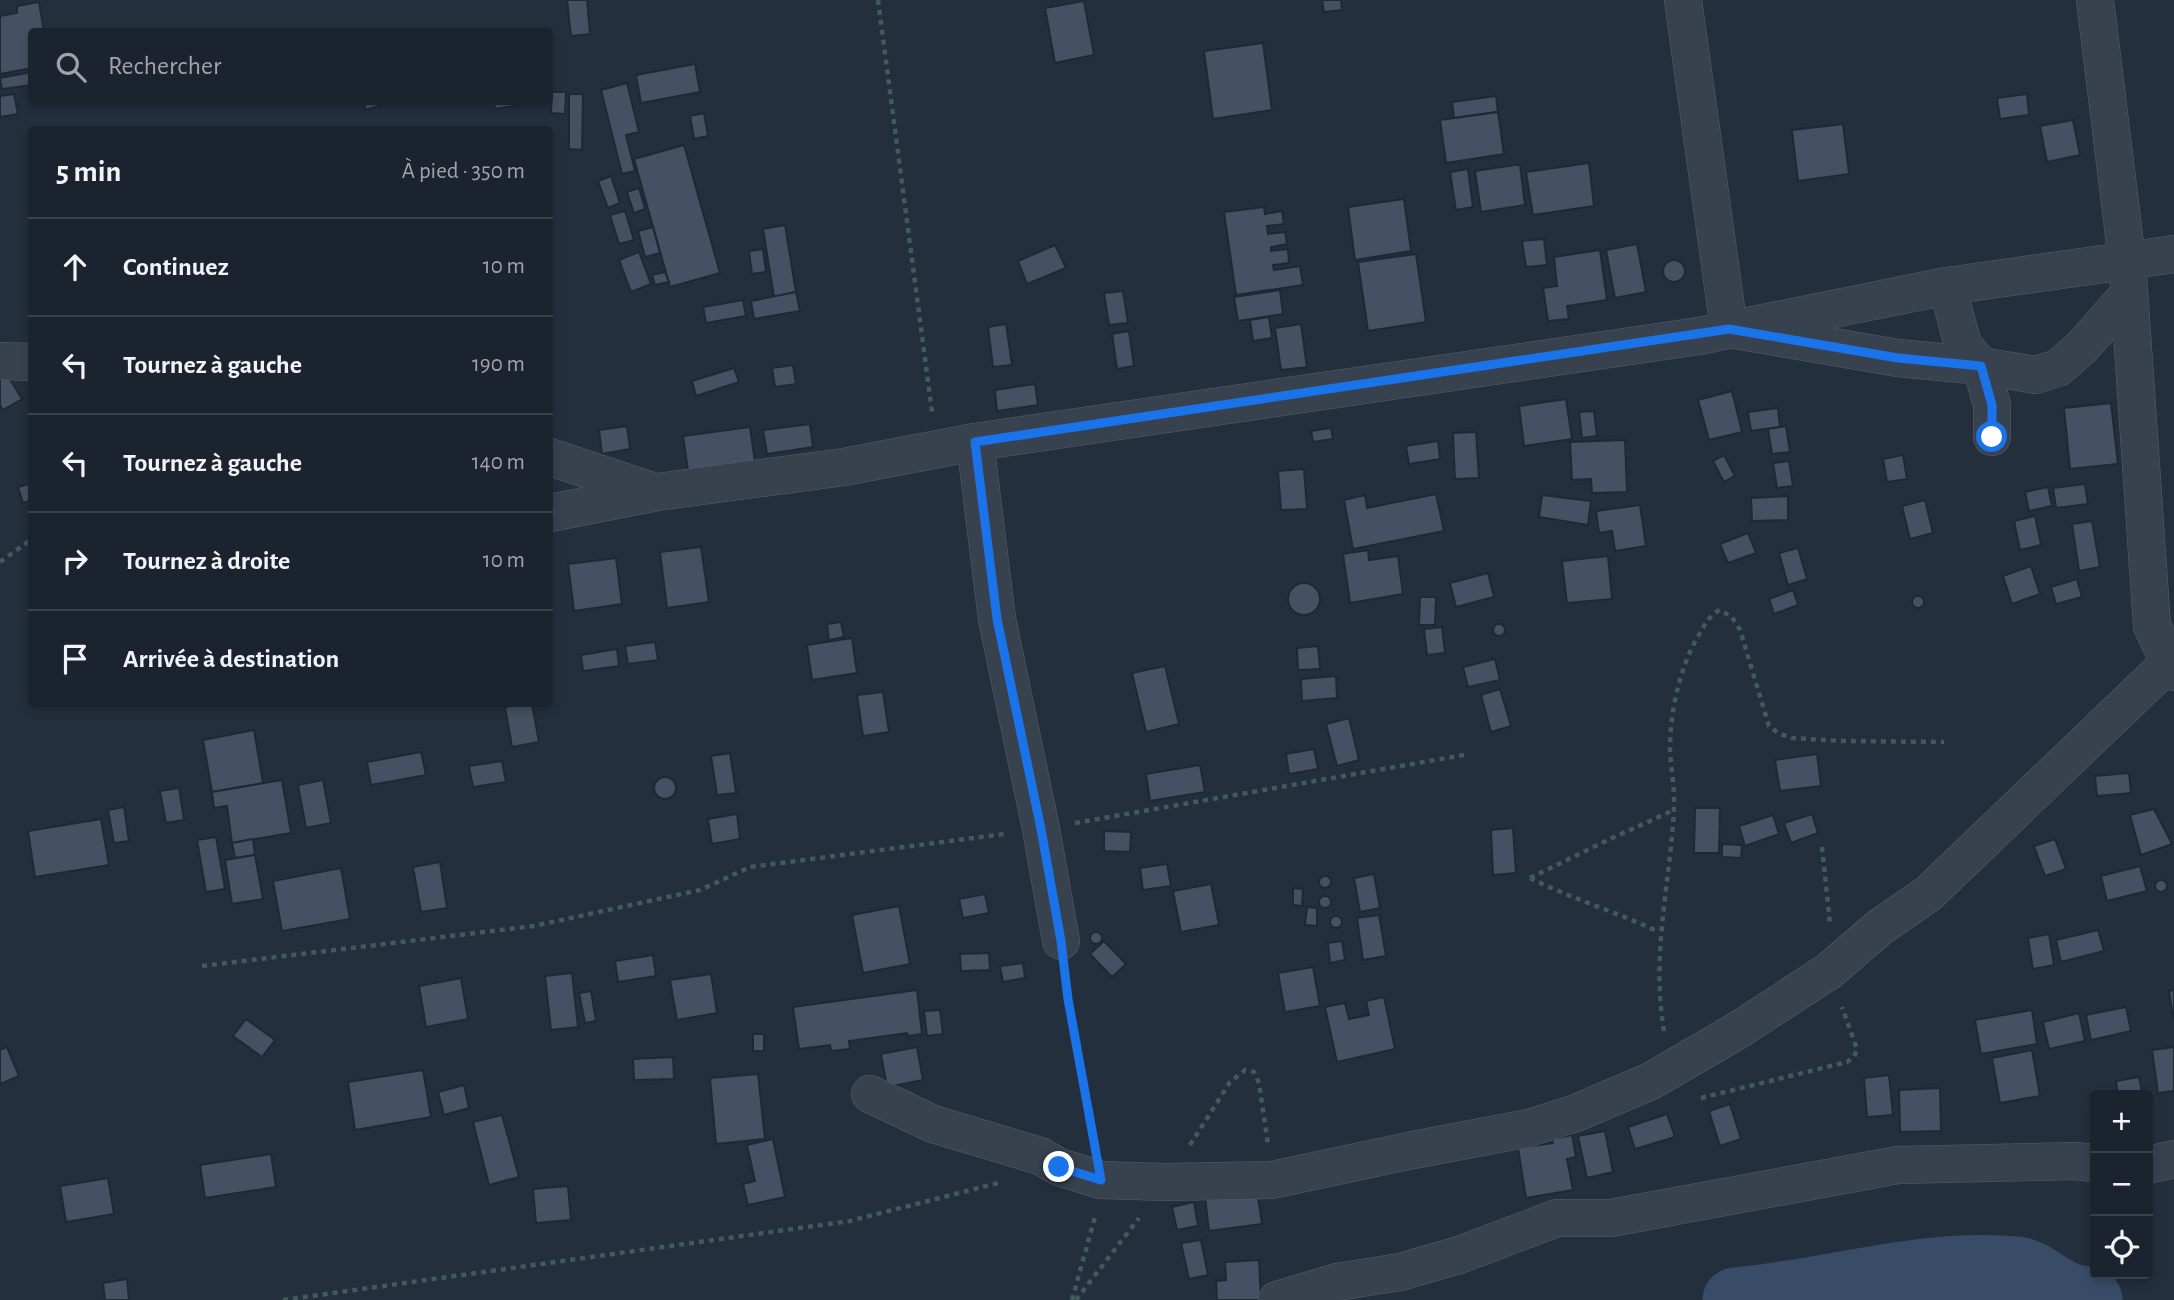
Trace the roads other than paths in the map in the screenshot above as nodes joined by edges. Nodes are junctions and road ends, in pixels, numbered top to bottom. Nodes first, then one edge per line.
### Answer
1 (1683, 0) edge
2 (2095, 0) edge
3 (2174, 254) edge
4 (2127, 277) junction
5 (1947, 286) junction
6 (1729, 329) junction
7 (0, 360) edge
8 (28, 362) edge
9 (1981, 366) junction
10 (1992, 437) dead end
11 (975, 442) junction
12 (553, 458) edge
13 (657, 492) junction
14 (553, 512) edge
15 (2172, 666) edge
16 (1061, 941) road end
17 (870, 1094) dead end
18 (2174, 1159) edge
19 (2090, 1163) edge
20 (2153, 1165) edge
21 (1277, 1300) edge

1 - 6 street
2 - 4 street
3 - 4 street
4 - 5 street
4 - 9 street
4 - 15 street
5 - 6 street
5 - 9 street
6 - 9 street
6 - 11 street
7 - 8 street
9 - 10 street
11 - 13 street
11 - 16 street
12 - 13 street
13 - 14 street
15 - 17 street
18 - 20 street
19 - 21 street

